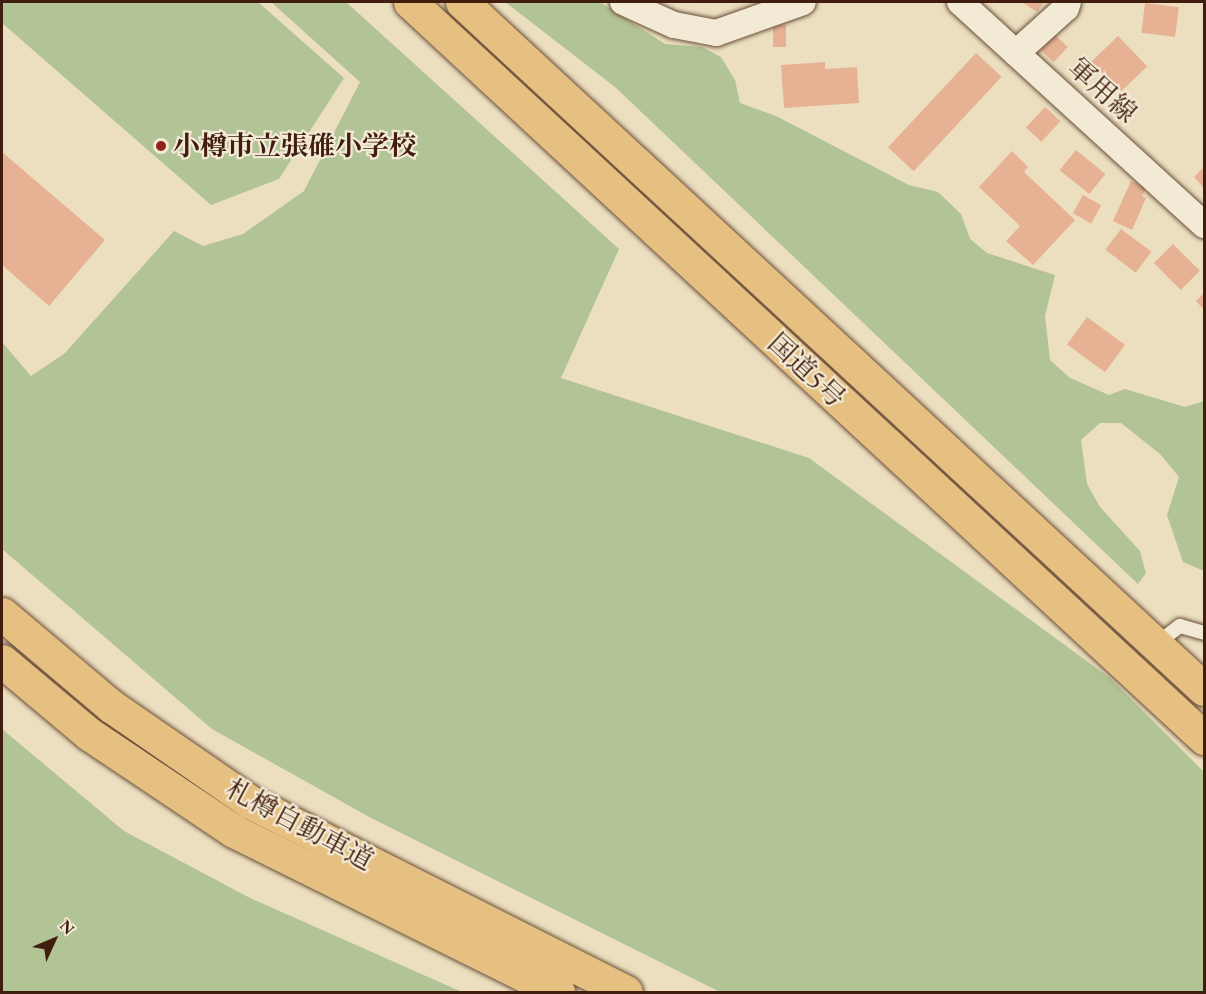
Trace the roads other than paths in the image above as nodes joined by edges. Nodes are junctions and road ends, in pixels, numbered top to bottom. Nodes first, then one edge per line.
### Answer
1 (410, 2) edge
2 (462, 2) edge
3 (623, 2) edge
4 (803, 2) edge
5 (960, 2) edge
6 (1068, 2) edge
7 (1016, 53) junction
8 (1204, 225) edge
9 (2, 614) edge
10 (1204, 633) edge
11 (1156, 645) junction
12 (2, 661) edge
13 (1204, 689) edge
14 (1204, 738) edge
15 (558, 993) edge
16 (626, 993) edge

1 - 14 highway, 国道5号
2 - 11 highway, 国道5号
3 - 4 street
5 - 7 street, 軍用線
6 - 7 street
7 - 8 street, 軍用線
9 - 16 highway, 札樽自動車道
10 - 11 lane
11 - 13 highway, 国道5号
12 - 15 highway, 札樽自動車道

